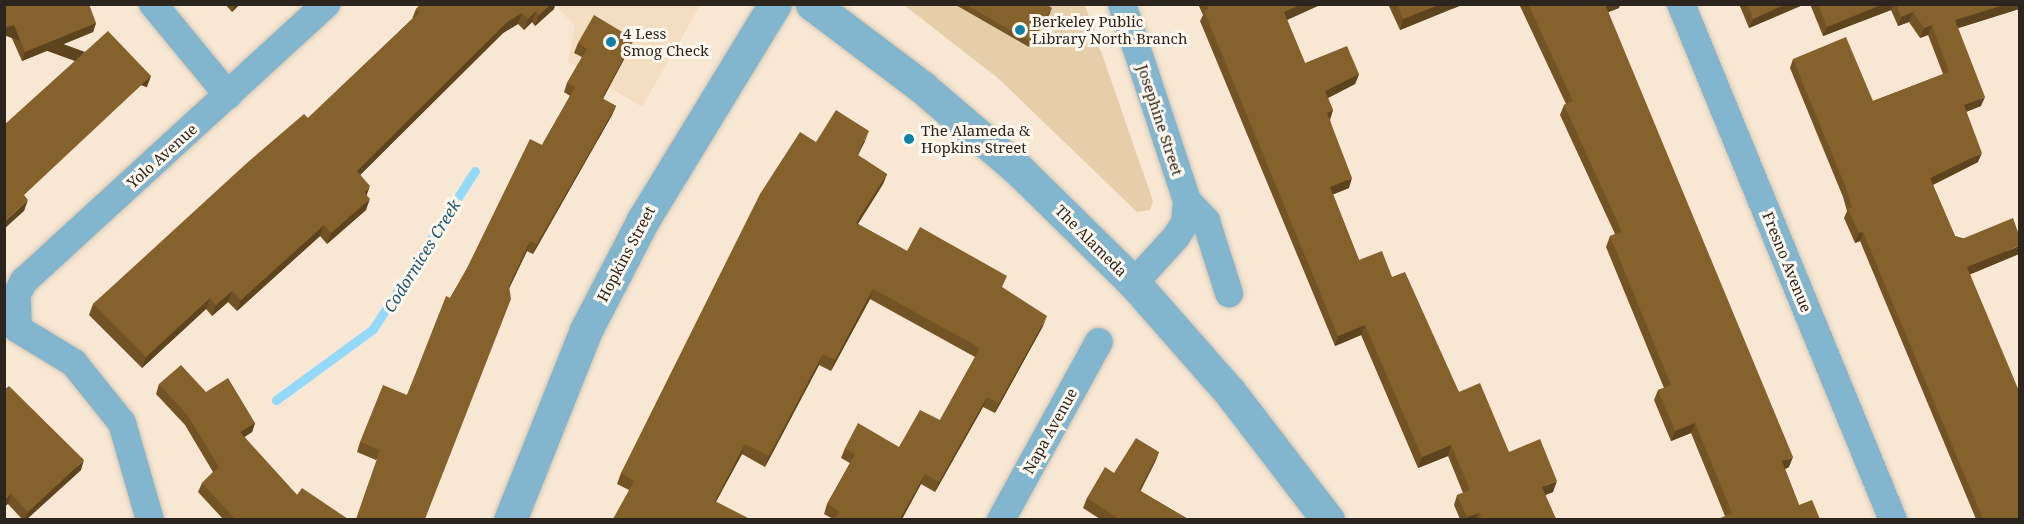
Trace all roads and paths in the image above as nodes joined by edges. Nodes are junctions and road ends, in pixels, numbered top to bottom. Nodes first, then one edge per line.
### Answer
1 (153, 4) edge
2 (326, 4) edge
3 (775, 4) edge
4 (812, 4) edge
5 (1122, 4) edge
6 (1680, 4) edge
7 (228, 95) junction
8 (1187, 201) junction
9 (1134, 283) junction
10 (1229, 293) dead end
11 (1099, 342) dead end
12 (150, 519) edge
13 (510, 519) edge
14 (1001, 519) edge
15 (1328, 519) edge
16 (1893, 519) edge

1 - 7 street
2 - 7 street, Yolo Avenue
3 - 13 street, Hopkins Street
4 - 9 street, The Alameda
5 - 8 street, Josephine Street
6 - 16 street, Fresno Avenue
7 - 12 street, Yolo Avenue
8 - 9 street
8 - 10 street, Josephine Street
9 - 15 street, The Alameda
11 - 14 street, Napa Avenue

